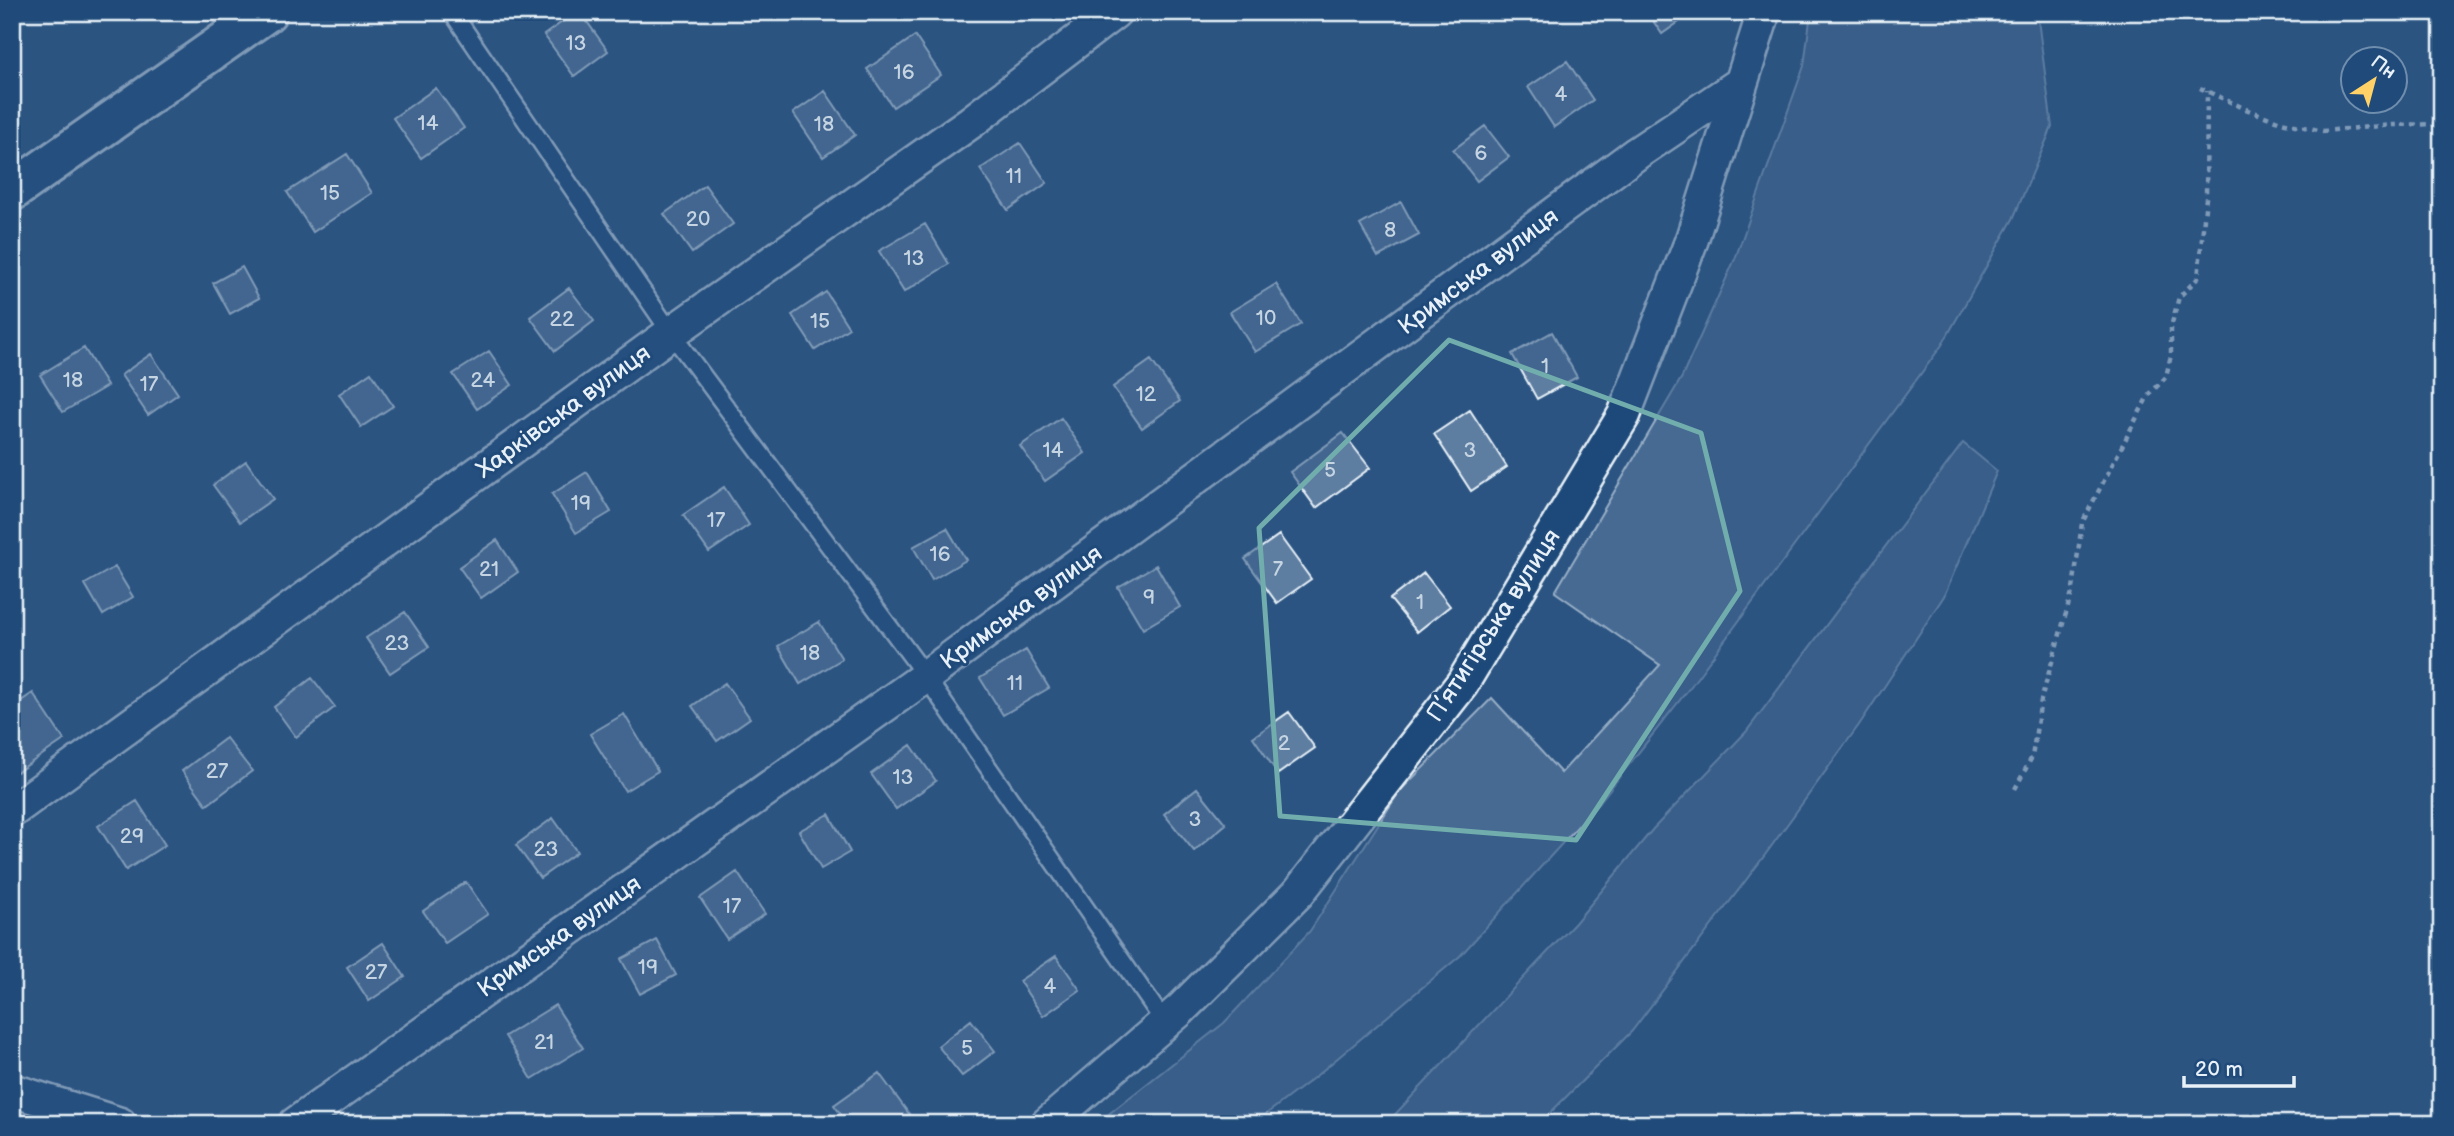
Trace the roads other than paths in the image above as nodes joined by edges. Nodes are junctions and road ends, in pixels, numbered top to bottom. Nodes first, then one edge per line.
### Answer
1 (268, 12) edge
2 (452, 12) edge
3 (1115, 12) edge
4 (1761, 12) edge
5 (1741, 83) junction
6 (12, 191) edge
7 (671, 333) junction
8 (925, 677) junction
9 (12, 811) edge
10 (1165, 1023) junction
11 (12, 1090) edge
12 (120, 1124) edge
13 (295, 1124) edge
14 (1046, 1124) edge

1 - 6 main road
2 - 7 lane
3 - 7 street, Харківська вулиця
4 - 5 street, П’ятигірська вулиця
5 - 8 street, Кримська вулиця
5 - 10 street, П’ятигірська вулиця
7 - 8 lane
7 - 9 street, Харківська вулиця
8 - 10 lane
8 - 13 street, Кримська вулиця
10 - 14 street, П’ятигірська вулиця
11 - 12 street

